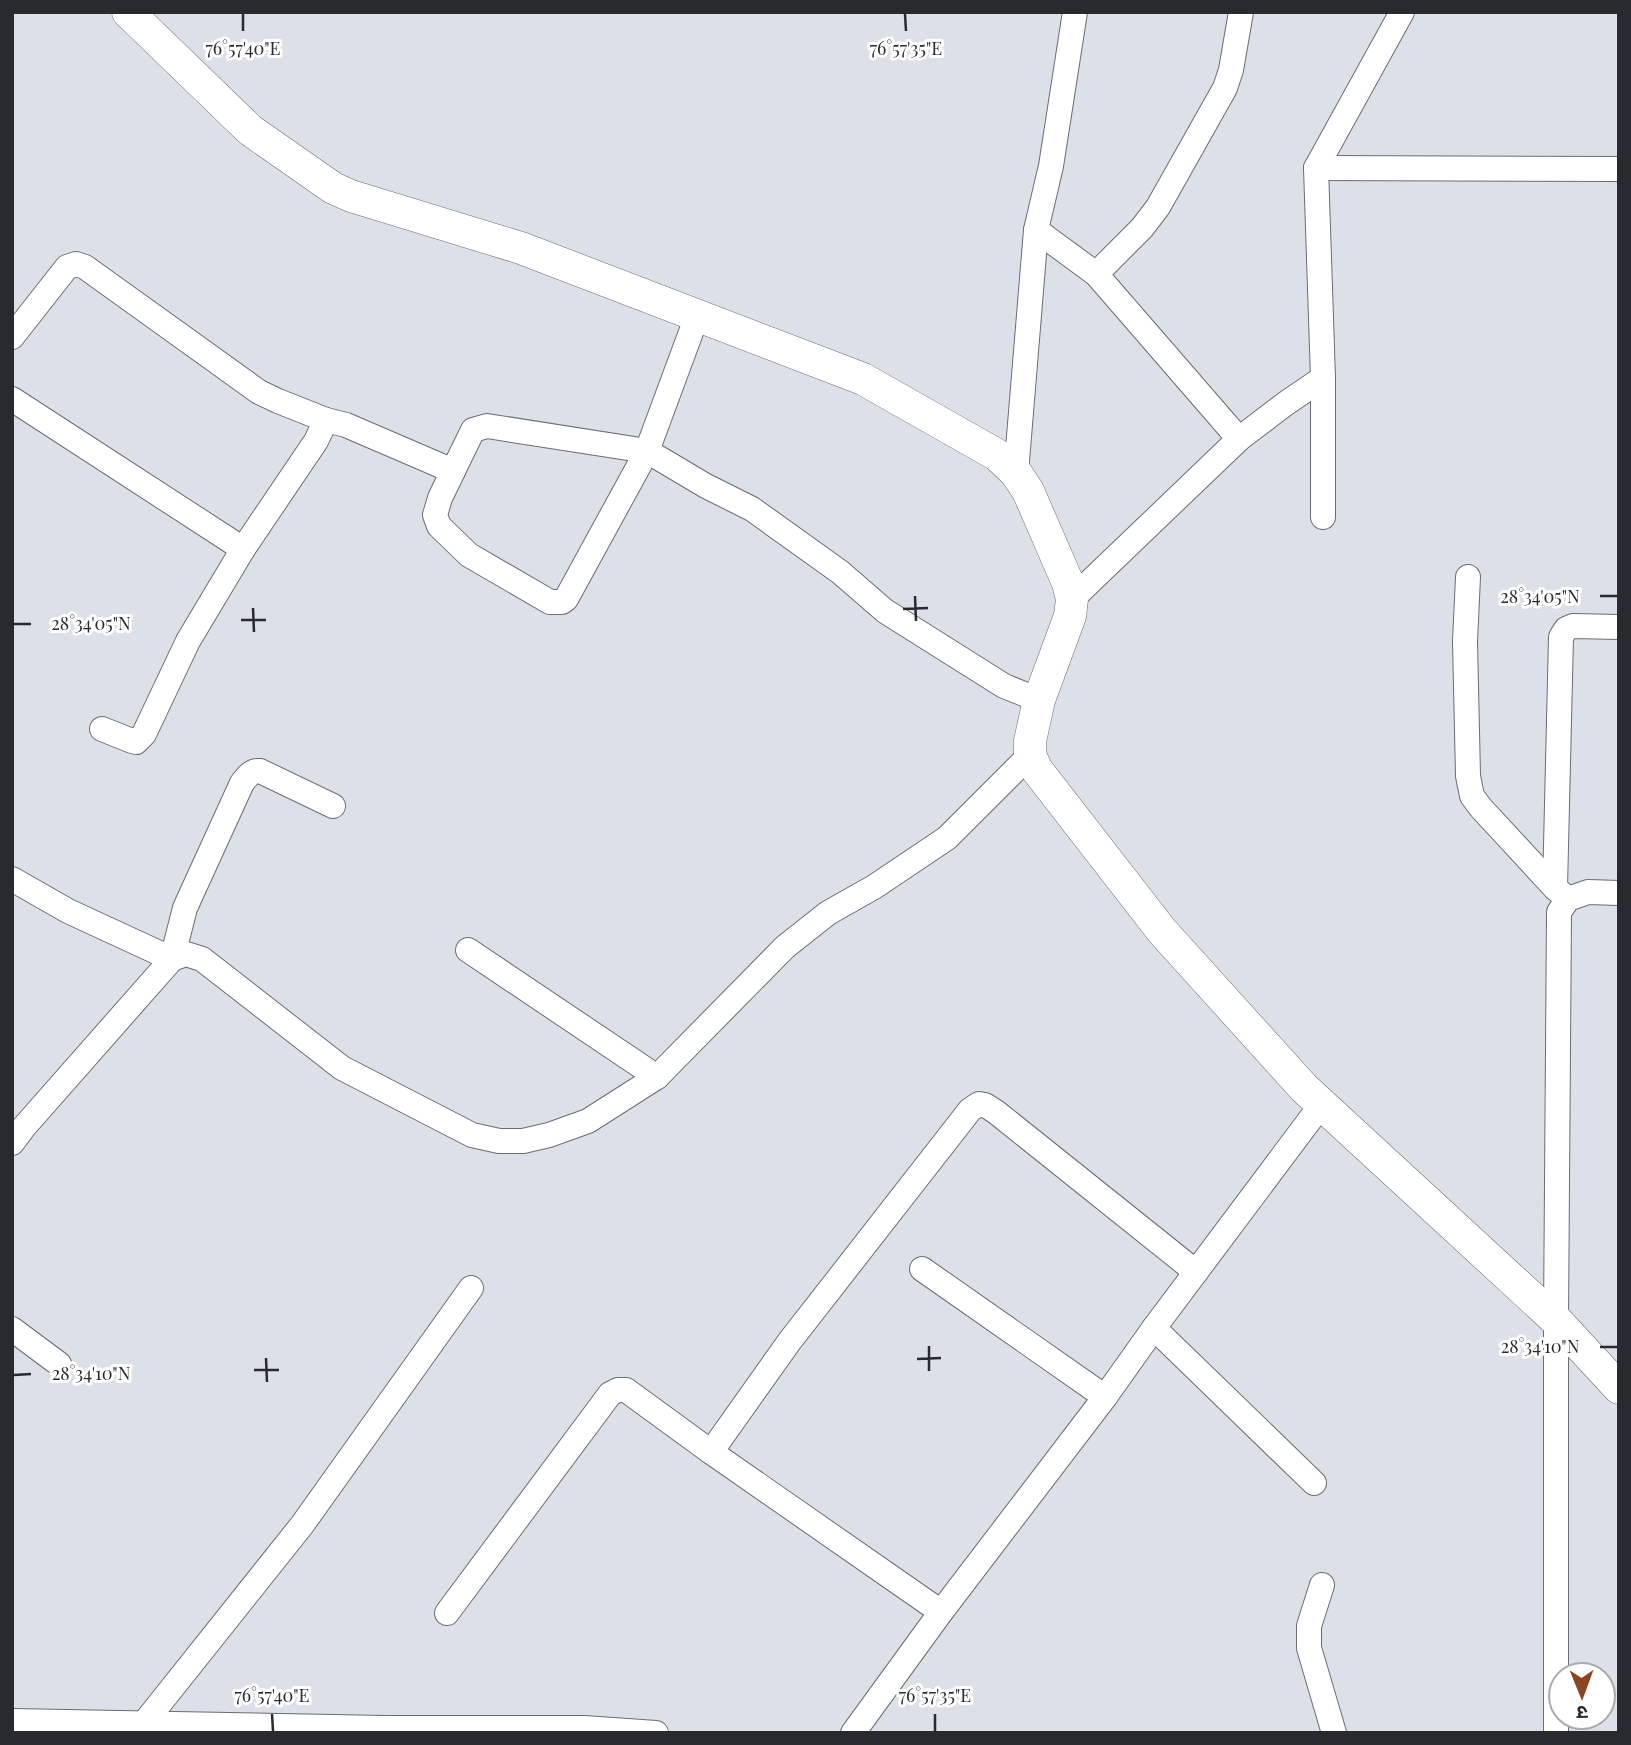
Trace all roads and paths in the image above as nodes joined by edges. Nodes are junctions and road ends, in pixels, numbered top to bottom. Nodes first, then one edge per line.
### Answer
1 (128, 12) edge
2 (1075, 12) edge
3 (1241, 12) edge
4 (1402, 12) edge
5 (1317, 168) junction
6 (1619, 169) edge
7 (1036, 230) junction
8 (1096, 274) junction
9 (697, 316) junction
10 (12, 337) edge
11 (1323, 378) junction
12 (12, 399) edge
13 (326, 420) junction
14 (1239, 439) junction
15 (647, 451) junction
16 (453, 471) junction
17 (1016, 473) junction
18 (1324, 517) dead end
19 (243, 549) junction
20 (1468, 577) dead end
21 (1072, 599) junction
22 (1619, 627) edge
23 (1039, 700) junction
24 (102, 729) dead end
25 (1030, 755) junction
26 (334, 806) dead end
27 (12, 879) edge
28 (1619, 892) edge
29 (1561, 894) junction
30 (468, 950) dead end
31 (172, 959) junction
32 (657, 1077) junction
33 (1321, 1105) junction
34 (12, 1143) edge
35 (922, 1269) dead end
36 (1196, 1272) junction
37 (471, 1288) dead end
38 (1556, 1320) junction
39 (1154, 1328) junction
40 (12, 1329) edge
41 (59, 1364) dead end
42 (1619, 1388) edge
43 (1105, 1397) junction
44 (711, 1452) junction
45 (1314, 1483) dead end
46 (1322, 1585) dead end
47 (942, 1612) junction
48 (447, 1613) dead end
49 (12, 1721) edge
50 (140, 1727) edge
51 (656, 1733) edge
52 (853, 1733) edge
53 (1334, 1733) edge
54 (1556, 1733) edge

1 - 9 street
2 - 7 street
3 - 8 street
4 - 5 street
5 - 6 street
5 - 11 street
7 - 8 street
7 - 17 street
8 - 14 street
9 - 15 street
9 - 17 street
10 - 13 street
11 - 14 street
11 - 18 street
12 - 19 street
13 - 16 street
13 - 19 street
14 - 21 street
15 - 16 street
15 - 16 street
15 - 23 street
17 - 21 street
19 - 24 street
20 - 29 street
21 - 23 street
22 - 29 street
23 - 25 street
25 - 32 street
25 - 33 street
26 - 31 street
27 - 31 street
28 - 29 street
29 - 38 street
30 - 32 street
31 - 32 street
31 - 34 street
33 - 36 street
33 - 38 street
35 - 43 street
36 - 39 street
36 - 44 street
37 - 50 street
38 - 42 street
38 - 54 street
39 - 43 street
39 - 45 street
40 - 41 street
43 - 47 street
44 - 47 street
44 - 48 street
46 - 53 street
47 - 52 street
49 - 50 street
50 - 51 street

